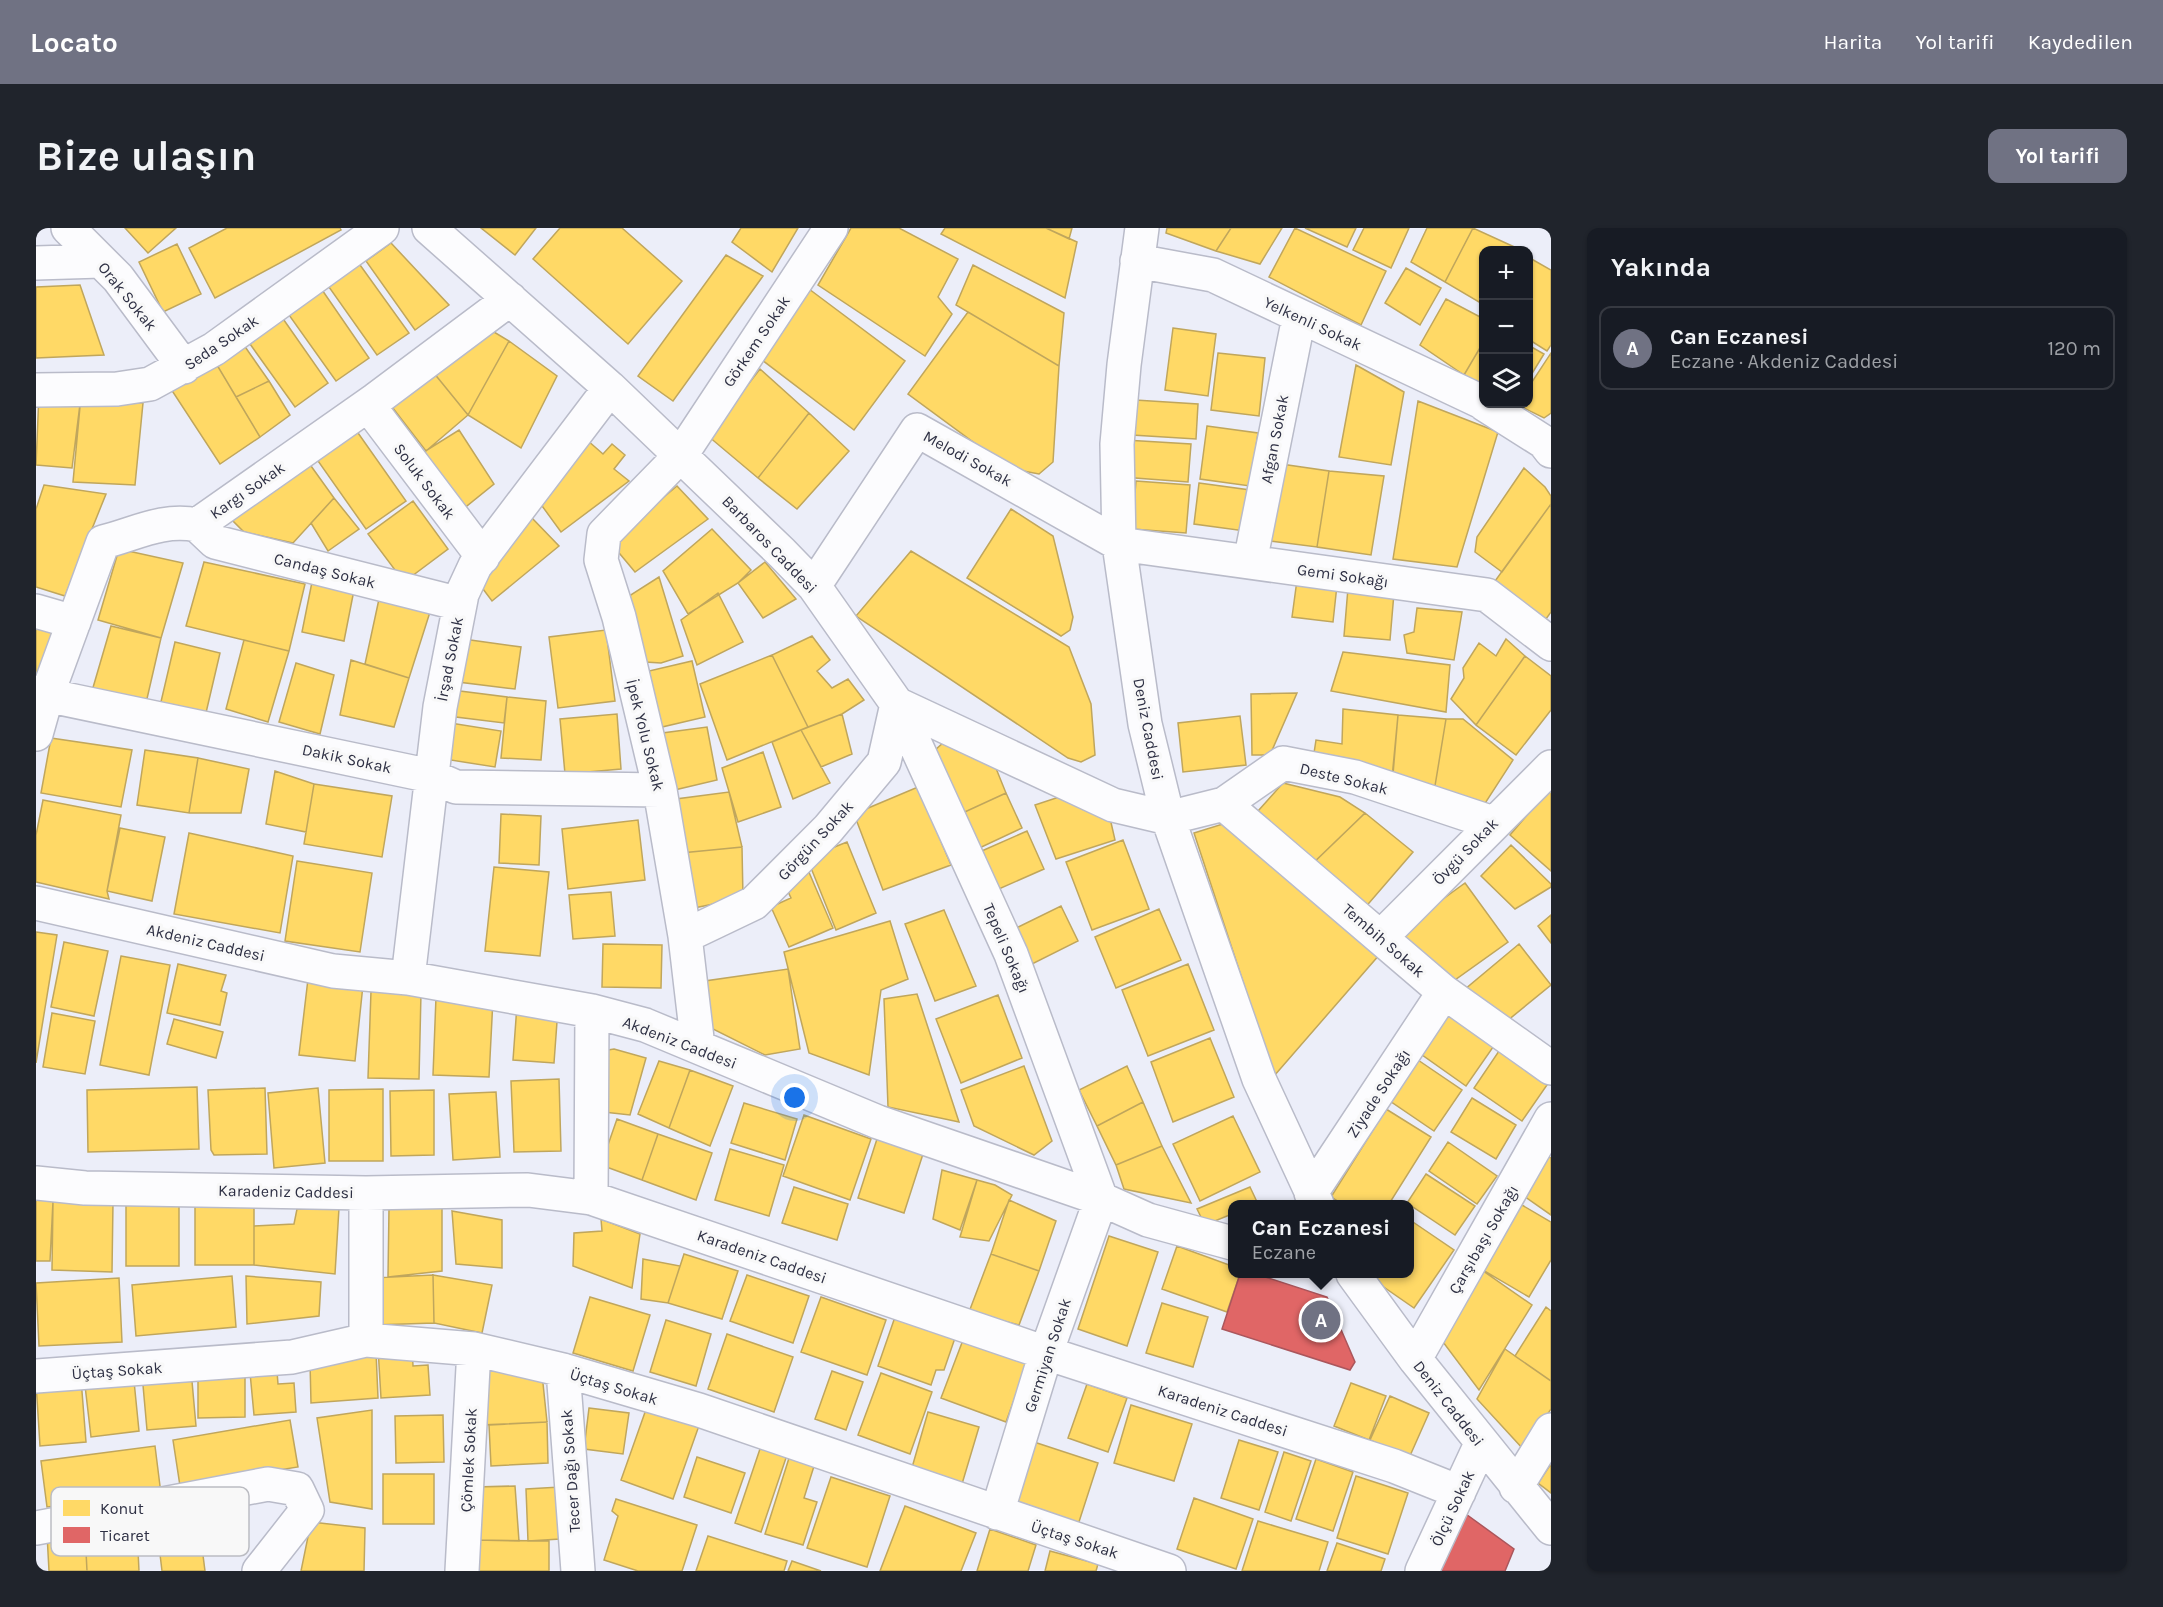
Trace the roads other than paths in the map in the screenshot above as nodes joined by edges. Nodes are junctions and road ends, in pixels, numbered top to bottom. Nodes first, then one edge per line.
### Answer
1 (68, 228) edge
2 (382, 228) edge
3 (430, 228) edge
4 (831, 228) edge
5 (1142, 228) edge
6 (101, 261) junction
7 (1137, 261) junction
8 (36, 263) edge
9 (510, 299) junction
10 (1299, 316) junction
11 (183, 367) junction
12 (610, 388) junction
13 (36, 390) edge
14 (1479, 401) edge
15 (368, 405) junction
16 (1492, 408) edge
17 (1551, 451) edge
18 (681, 454) junction
19 (197, 525) junction
20 (1119, 544) junction
21 (483, 557) junction
22 (1250, 562) junction
23 (814, 586) junction
24 (460, 604) junction
25 (36, 611) edge
26 (74, 622) junction
27 (1551, 644) edge
28 (41, 694) edge
29 (897, 704) junction
30 (36, 734) edge
31 (1551, 767) edge
32 (431, 776) junction
33 (660, 790) junction
34 (1224, 804) junction
35 (1168, 818) junction
36 (1493, 823) junction
37 (36, 903) edge
38 (685, 936) junction
39 (1381, 938) junction
40 (408, 978) junction
41 (1444, 992) junction
42 (592, 1011) junction
43 (698, 1047) junction
44 (1545, 1053) edge
45 (1551, 1119) edge
46 (36, 1183) edge
47 (366, 1192) junction
48 (591, 1198) junction
49 (1101, 1199) junction
50 (1314, 1199) edge
51 (1228, 1242) edge
52 (1352, 1278) edge
53 (366, 1340) junction
54 (474, 1349) junction
55 (1046, 1353) junction
56 (1415, 1359) junction
57 (563, 1370) junction
58 (36, 1376) edge
59 (1551, 1430) edge
60 (1481, 1444) junction
61 (1516, 1487) junction
62 (249, 1488) edge
63 (1459, 1492) junction
64 (997, 1513) junction
65 (51, 1525) edge
66 (36, 1528) edge
67 (1551, 1528) edge
68 (259, 1571) edge
69 (462, 1571) edge
70 (578, 1571) edge
71 (1169, 1571) edge
72 (1422, 1571) edge

1 - 6 street, Orak Sokak
2 - 11 street, Seda Sokak
3 - 9 street, Barbaros Caddesi
4 - 18 street, Görkem Sokak
5 - 7 street, Deniz Caddesi
6 - 8 street
6 - 11 street, Orak Sokak
7 - 10 street, Yelkenli Sokak
7 - 20 street, Deniz Caddesi
9 - 12 street, Barbaros Caddesi
9 - 15 street, Kargı Sokak
10 - 14 street, Yelkenli Sokak
10 - 22 street, Afgan Sokak
11 - 13 street, Seda Sokak
12 - 18 street, Barbaros Caddesi
12 - 21 street, İrşad Sokak
15 - 19 street, Kargı Sokak
15 - 21 street, Soluk Sokak
16 - 17 street, Yelkenli Sokak
18 - 23 street, Barbaros Caddesi
18 - 33 street, İpek Yolu Sokak
19 - 24 street, Candaş Sokak
19 - 26 street, Kargı Sokak
20 - 22 street, Gemi Sokağı
20 - 23 street, Melodi Sokak
20 - 35 street, Deniz Caddesi
21 - 24 street, İrşad Sokak
22 - 27 street, Gemi Sokağı
23 - 29 street, Barbaros Caddesi
24 - 32 street, İrşad Sokak
25 - 26 street
26 - 28 street, Kargı Sokak
28 - 30 street, Kargı Sokak
28 - 32 street, Dakik Sokak
29 - 35 street, Barbaros Caddesi
29 - 38 street, Görgün Sokak
29 - 49 street, Tepeli Sokağı
31 - 36 street, Övgü Sokak
32 - 33 street, Dakik Sokak
32 - 40 street, İrşad Sokak
33 - 38 street, İpek Yolu Sokak
34 - 35 street, Deste Sokak
34 - 36 street, Deste Sokak
34 - 39 street, Tembih Sokak
35 - 50 street, Deniz Caddesi
36 - 39 street, Övgü Sokak
37 - 40 street, Akdeniz Caddesi
38 - 43 street, İpek Yolu Sokak
39 - 41 street, Tembih Sokak
40 - 42 street, Akdeniz Caddesi
41 - 44 street, Tembih Sokak
41 - 50 street, Ziyade Sokağı
42 - 43 street, Akdeniz Caddesi
42 - 48 street
43 - 49 street, Akdeniz Caddesi
45 - 56 street, Çarşıbaşı Sokağı
46 - 47 street, Karadeniz Caddesi
47 - 48 street, Karadeniz Caddesi
47 - 53 street
48 - 55 street, Karadeniz Caddesi
49 - 51 street, Akdeniz Caddesi
49 - 55 street, Germiyan Sokak
52 - 56 street, Deniz Caddesi
53 - 54 street, Üçtaş Sokak
53 - 58 street, Üçtaş Sokak
54 - 57 street, Üçtaş Sokak
54 - 69 street, Çömlek Sokak
55 - 63 street, Karadeniz Caddesi
55 - 64 street, Germiyan Sokak
56 - 60 street, Deniz Caddesi
57 - 64 street, Üçtaş Sokak
57 - 70 street, Tecer Dağı Sokak
59 - 61 street
60 - 61 street, Deniz Caddesi
60 - 63 street, Ölçü Sokak
61 - 67 street, Deniz Caddesi
62 - 68 street
63 - 72 street, Ölçü Sokak
64 - 71 street, Üçtaş Sokak
65 - 66 street

